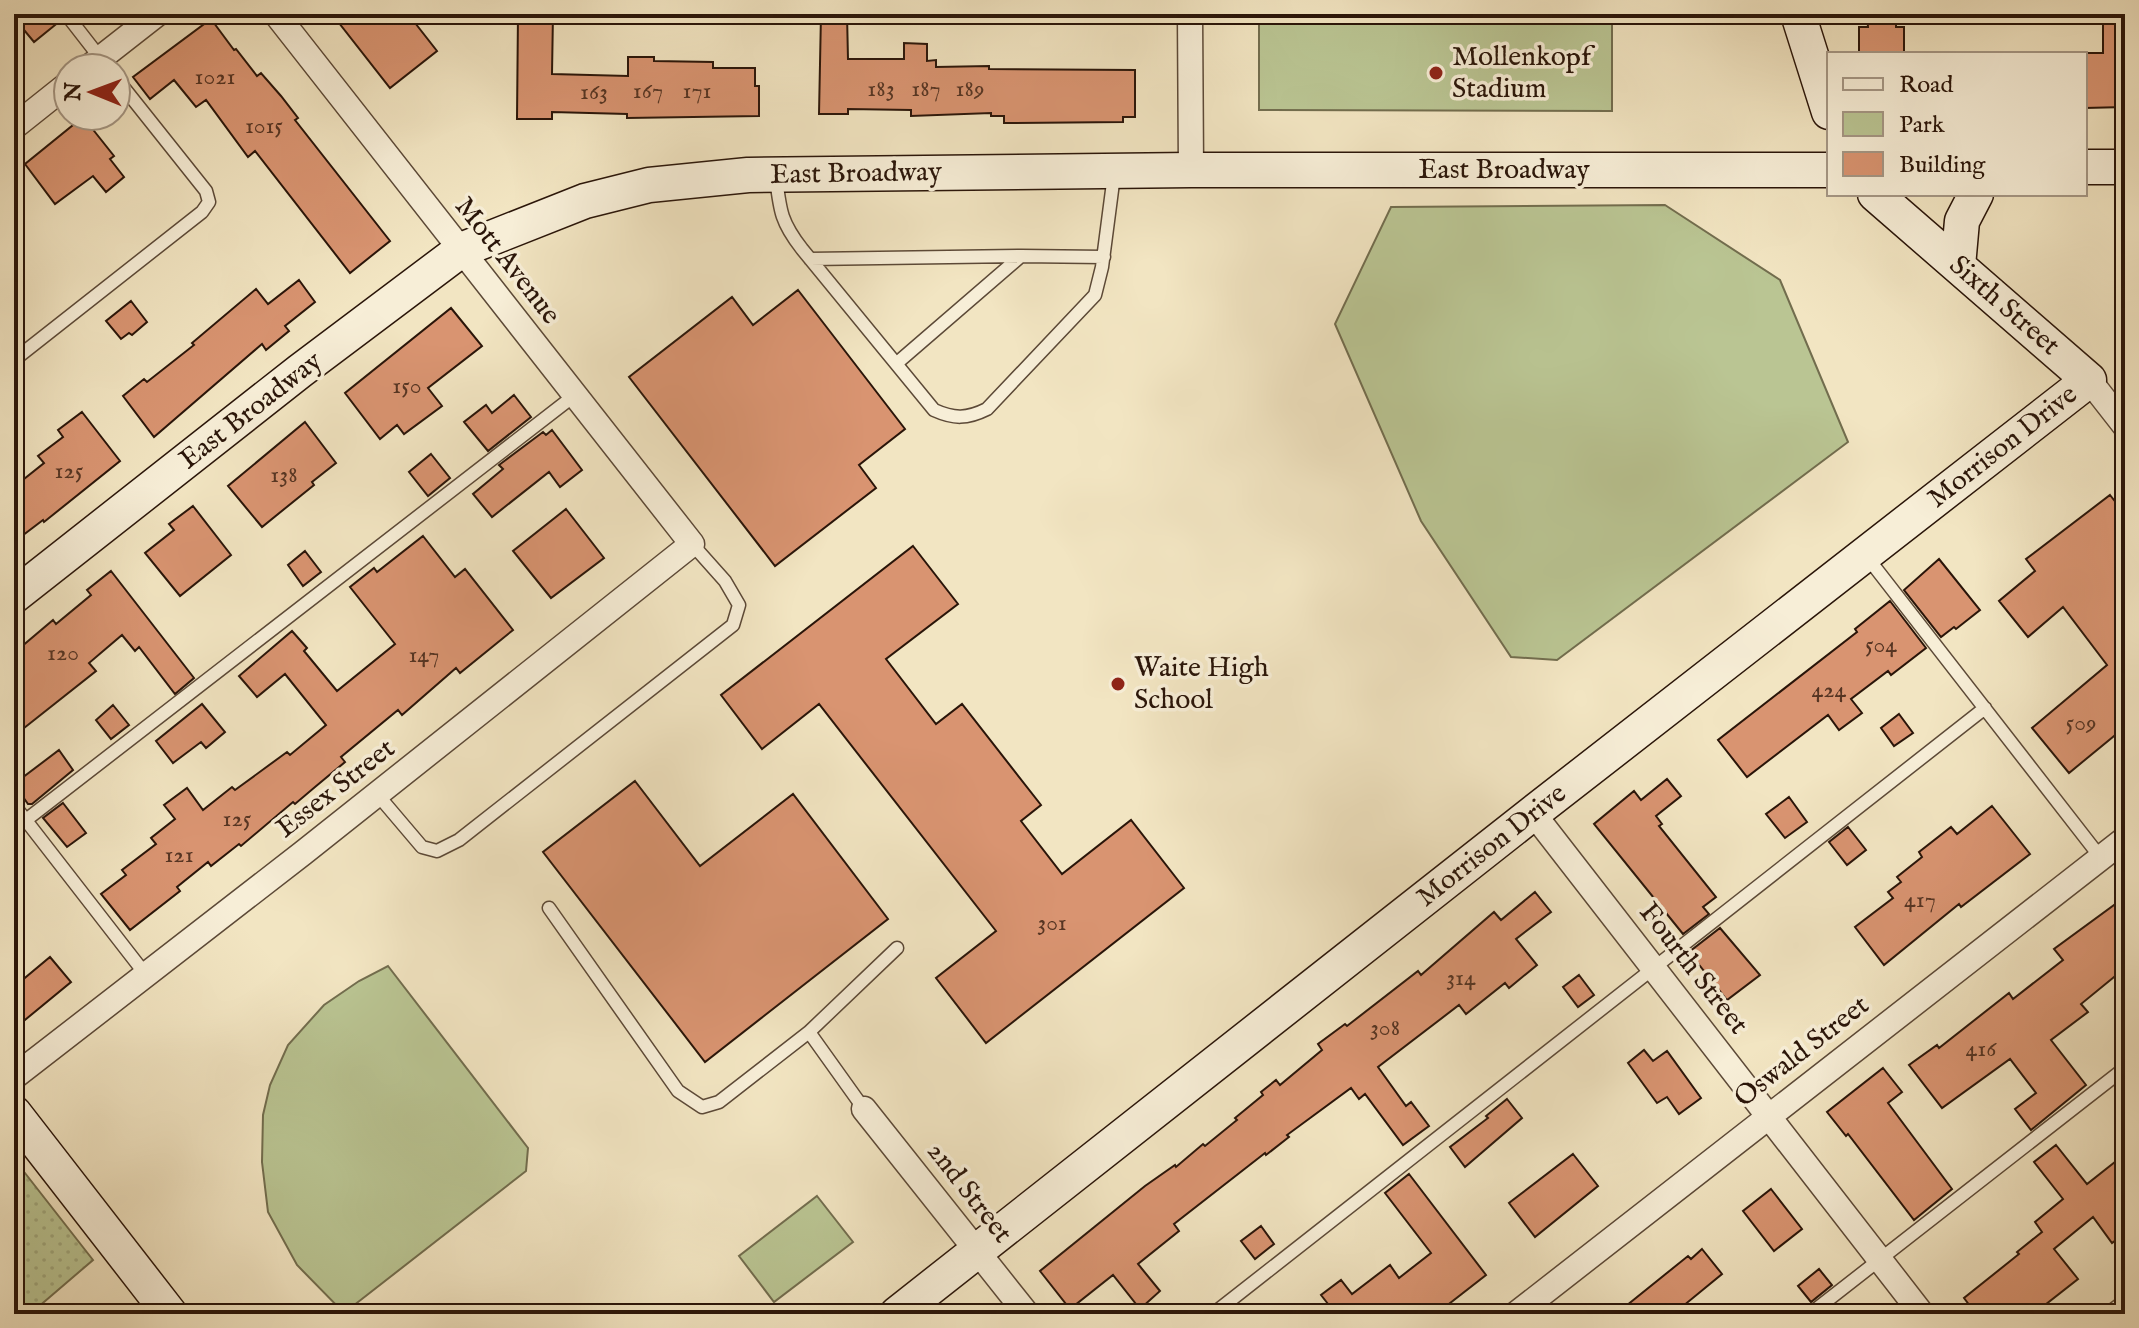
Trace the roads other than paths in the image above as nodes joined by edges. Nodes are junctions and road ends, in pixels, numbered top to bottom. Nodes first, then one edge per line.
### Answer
1 (66, 14) edge
2 (157, 14) edge
3 (276, 14) edge
4 (1190, 14) edge
5 (1798, 14) edge
6 (91, 52) edge
7 (114, 52) edge
8 (52, 97) edge
9 (132, 98) edge
10 (1827, 106) edge
11 (14, 127) edge
12 (2087, 167) edge
13 (2125, 167) edge
14 (1191, 170) junction
15 (1827, 170) edge
16 (1114, 171) junction
17 (775, 175) junction
18 (1877, 196) edge
19 (1975, 196) edge
20 (461, 250) junction
21 (1021, 256) junction
22 (1104, 257) junction
23 (810, 259) junction
24 (1958, 266) junction
25 (14, 360) edge
26 (897, 363) junction
27 (2089, 380) junction
28 (575, 395) junction
29 (2125, 426) edge
30 (692, 544) junction
31 (1865, 554) junction
32 (14, 596) edge
33 (1985, 708) junction
34 (377, 794) junction
35 (14, 805) edge
36 (1533, 813) junction
37 (26, 820) junction
38 (2125, 839) edge
39 (2101, 858) junction
40 (549, 908) dead end
41 (897, 948) dead end
42 (1654, 968) junction
43 (146, 975) junction
44 (809, 1032) junction
45 (2125, 1068) edge
46 (14, 1077) edge
47 (864, 1109) joint
48 (14, 1113) edge
49 (1769, 1115) junction
50 (977, 1250) junction
51 (1881, 1260) junction
52 (2125, 1308) edge
53 (1916, 1312) edge
54 (170, 1314) edge
55 (897, 1314) edge
56 (1027, 1314) edge
57 (1213, 1314) edge
58 (1516, 1314) edge
59 (1810, 1314) edge
60 (2117, 1314) edge

1 - 6 lane
2 - 7 street
3 - 20 street, Mott Avenue
4 - 14 street
5 - 10 street
8 - 11 street
9 - 25 lane
12 - 13 street
14 - 15 street, East Broadway
14 - 16 street, East Broadway
16 - 17 street, East Broadway
16 - 22 lane
17 - 20 street, East Broadway
17 - 23 lane
18 - 24 street, Sixth Street
19 - 24 street
20 - 28 street, Mott Avenue
20 - 32 street, East Broadway
21 - 22 lane
21 - 23 lane
21 - 26 lane
22 - 26 lane
23 - 26 lane
24 - 27 street, Sixth Street
27 - 29 street, Sixth Street
27 - 31 street, Morrison Drive
28 - 30 street, Mott Avenue
28 - 37 lane
30 - 34 street, Essex Street
30 - 34 lane
31 - 33 lane
31 - 36 street, Morrison Drive
33 - 39 lane
33 - 42 lane
34 - 43 street, Essex Street
35 - 37 lane
36 - 42 street, Fourth Street
36 - 50 street, Morrison Drive
37 - 43 lane
38 - 39 street, Oswald Street
39 - 49 street, Oswald Street
40 - 44 lane
41 - 44 lane
42 - 49 street, Fourth Street
42 - 57 lane
43 - 46 street, Essex Street
44 - 47 lane
45 - 51 lane
47 - 50 street, 2nd Street
48 - 54 street
49 - 51 street, Fourth Street
49 - 58 street, Oswald Street
50 - 55 street, Morrison Drive
50 - 56 street, 2nd Street
51 - 53 street, Fourth Street
51 - 59 lane
52 - 60 street

